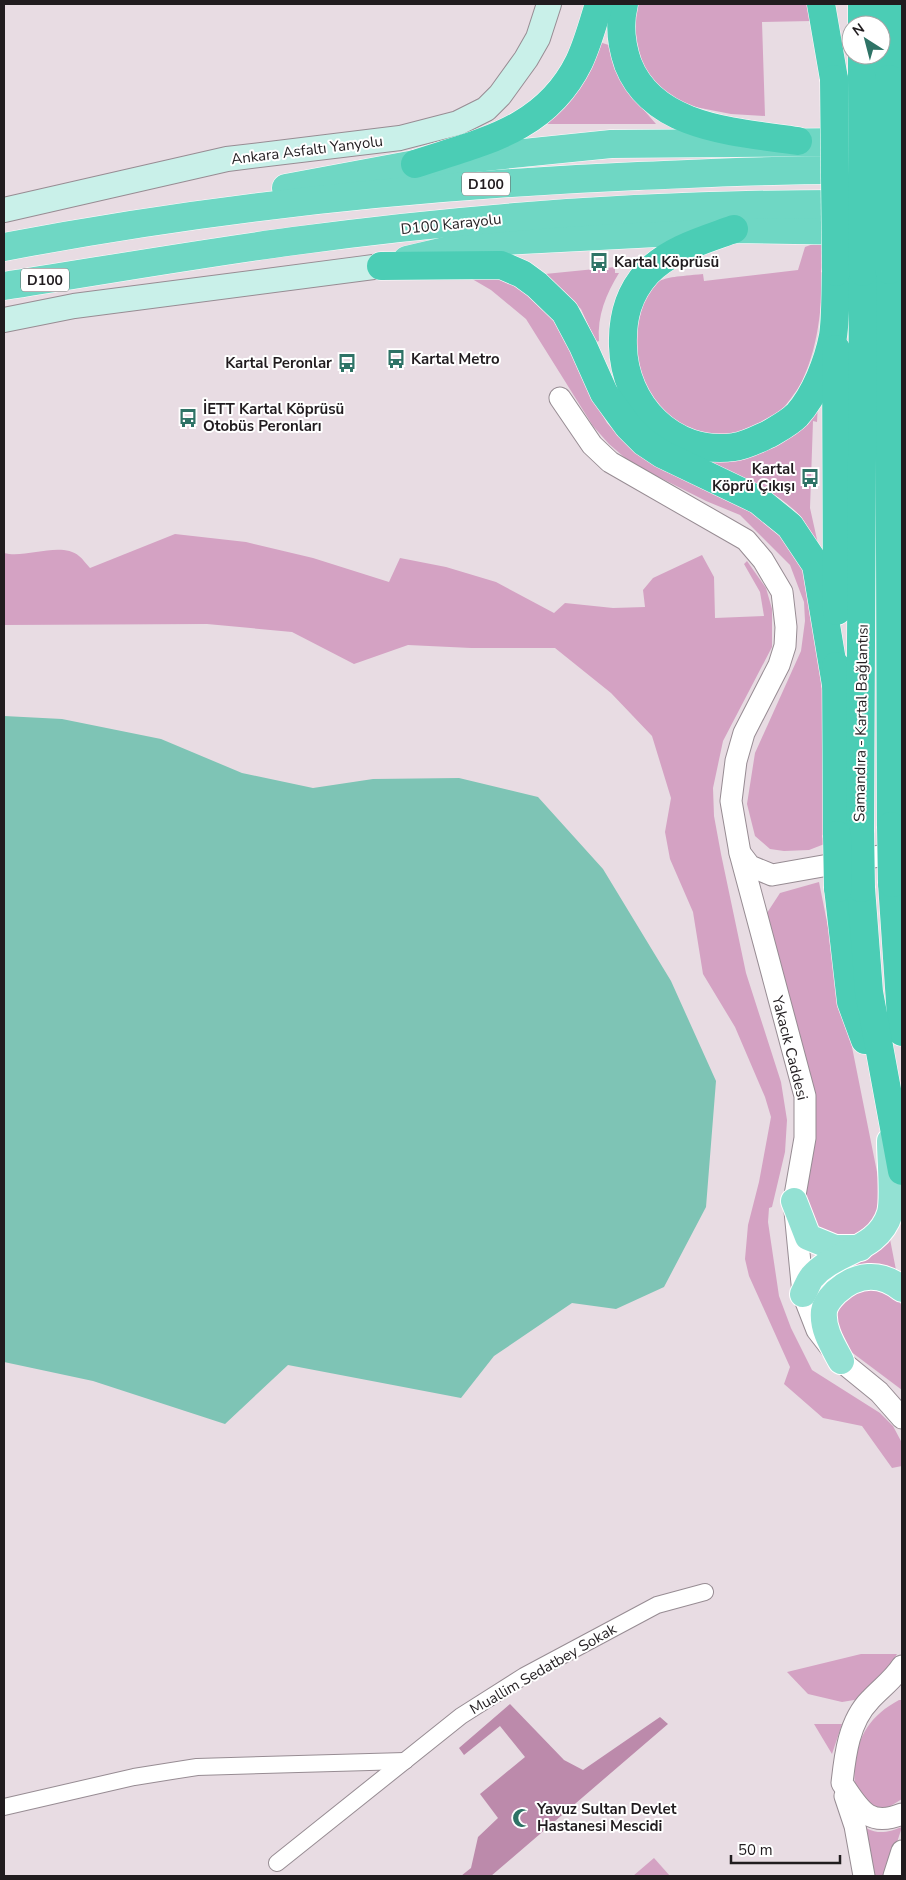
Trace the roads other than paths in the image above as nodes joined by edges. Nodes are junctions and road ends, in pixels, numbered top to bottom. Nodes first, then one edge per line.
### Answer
1 (549, 4) edge
2 (599, 4) edge
3 (624, 4) edge
4 (821, 4) edge
5 (834, 4) edge
6 (888, 4) edge
7 (902, 51) edge
8 (871, 71) edge
9 (834, 79) junction
10 (798, 141) junction
11 (902, 143) edge
12 (415, 164) junction
13 (902, 170) edge
14 (902, 204) edge
15 (4, 210) edge
16 (734, 229) junction
17 (902, 232) edge
18 (72, 234) junction
19 (4, 248) edge
20 (381, 266) junction
21 (876, 271) junction
22 (836, 272) junction
23 (85, 273) junction
24 (4, 286) edge
25 (4, 294) edge
26 (4, 320) edge
27 (902, 326) edge
28 (560, 398) dead end
29 (902, 555) edge
30 (890, 658) junction
31 (836, 685) junction
32 (849, 833) junction
33 (902, 852) edge
34 (740, 853) junction
35 (790, 872) junction
36 (758, 921) junction
37 (902, 1032) edge
38 (890, 1108) junction
39 (902, 1172) edge
40 (794, 1201) junction
41 (860, 1248) junction
42 (902, 1289) edge
43 (803, 1294) junction
44 (841, 1361) junction
45 (902, 1418) edge
46 (705, 1592) dead end
47 (902, 1666) edge
48 (902, 1689) edge
49 (868, 1701) junction
50 (405, 1761) junction
51 (842, 1783) junction
52 (4, 1807) edge
53 (902, 1814) edge
54 (902, 1851) edge
55 (277, 1863) dead end
56 (864, 1876) edge
57 (894, 1876) edge

1 - 15 main road, Ankara Asfaltı Yanyolu
2 - 12 highway
3 - 10 highway
4 - 9 highway
5 - 9 highway
6 - 8 highway
7 - 8 highway
8 - 21 highway, bridge
9 - 22 highway, bridge
10 - 11 highway
10 - 12 highway
12 - 18 highway
13 - 18 highway, D100
14 - 23 highway, D100 Karayolu / D100
16 - 17 highway
16 - 20 highway
16 - 22 highway
18 - 19 highway, D100
20 - 26 main road
20 - 31 highway
21 - 27 highway
21 - 30 highway, Samandıra - Kartal Bağlantısı
21 - 32 highway, Samandıra - Kartal Bağlantısı
22 - 31 highway
23 - 24 highway, D100 Karayolu / D100
23 - 25 highway
28 - 34 street, Yakacık Caddesi
29 - 30 highway
30 - 37 highway, Samandıra - Kartal Bağlantısı, bridge
31 - 32 highway
32 - 38 highway, bridge
33 - 35 street
34 - 35 street
34 - 36 street, Yakacık Caddesi
35 - 36 street
36 - 40 street, Yakacık Caddesi
38 - 39 highway
38 - 41 main road
40 - 41 main road
40 - 43 street, Yakacık Caddesi
41 - 43 main road
42 - 44 main road
43 - 44 street, Yakacık Caddesi
44 - 45 street, Yakacık Caddesi
46 - 50 street, Muallim Sedatbey Sokak
47 - 49 street
48 - 49 street
49 - 51 street
50 - 52 street
50 - 55 street, Muallim Sedatbey Sokak
51 - 53 street
51 - 56 street
54 - 57 street

